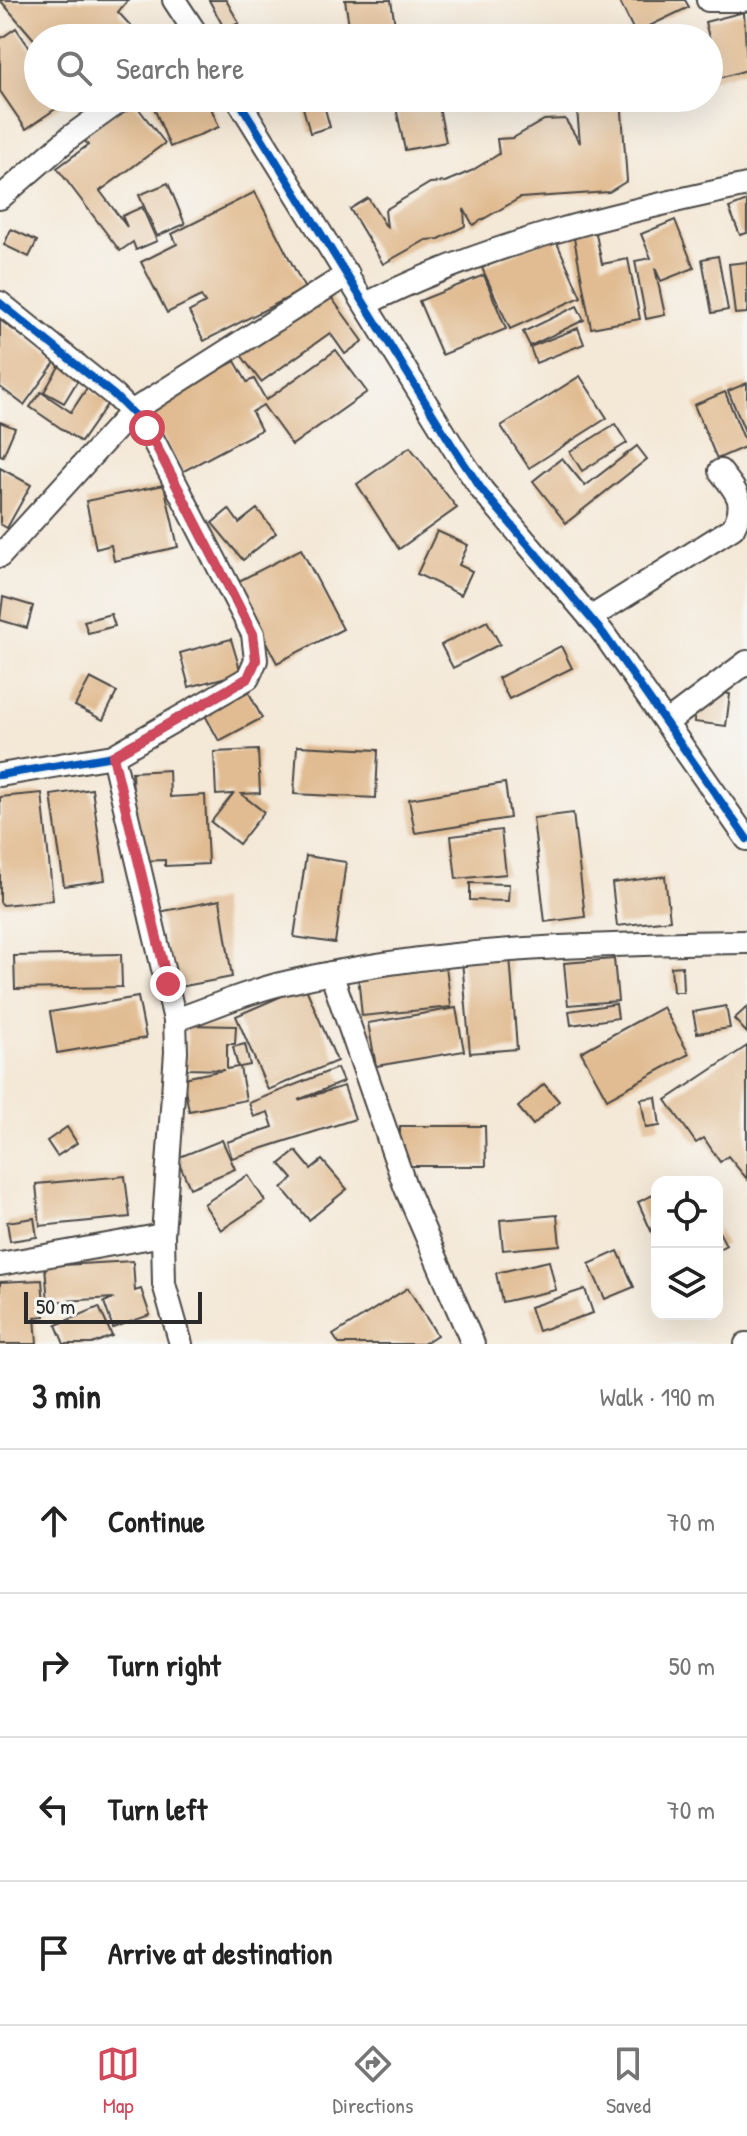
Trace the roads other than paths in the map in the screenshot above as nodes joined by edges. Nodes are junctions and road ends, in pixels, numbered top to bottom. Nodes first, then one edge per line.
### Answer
1 (708, 0) edge
2 (743, 0) edge
3 (185, 3) edge
4 (193, 24) edge
5 (105, 112) edge
6 (246, 112) edge
7 (747, 185) edge
8 (0, 198) edge
9 (348, 274) junction
10 (0, 303) edge
11 (366, 304) junction
12 (131, 412) junction
13 (720, 471) dead end
14 (0, 556) edge
15 (590, 618) junction
16 (747, 662) edge
17 (666, 723) junction
18 (113, 756) junction
19 (0, 775) edge
20 (747, 839) edge
21 (747, 942) edge
22 (331, 973) junction
23 (175, 1020) junction
24 (163, 1235) junction
25 (0, 1264) edge
26 (181, 1344) edge
27 (473, 1344) edge

1 - 2 street
3 - 4 street
5 - 8 street
6 - 9 street
7 - 11 street
9 - 11 street
9 - 12 street
10 - 12 street
11 - 15 street
12 - 14 street
12 - 18 street
13 - 15 street
15 - 17 street
16 - 17 street
17 - 20 street
18 - 19 street
18 - 23 street
21 - 22 street
22 - 23 street
22 - 27 street
23 - 24 street
24 - 25 street
24 - 26 street

